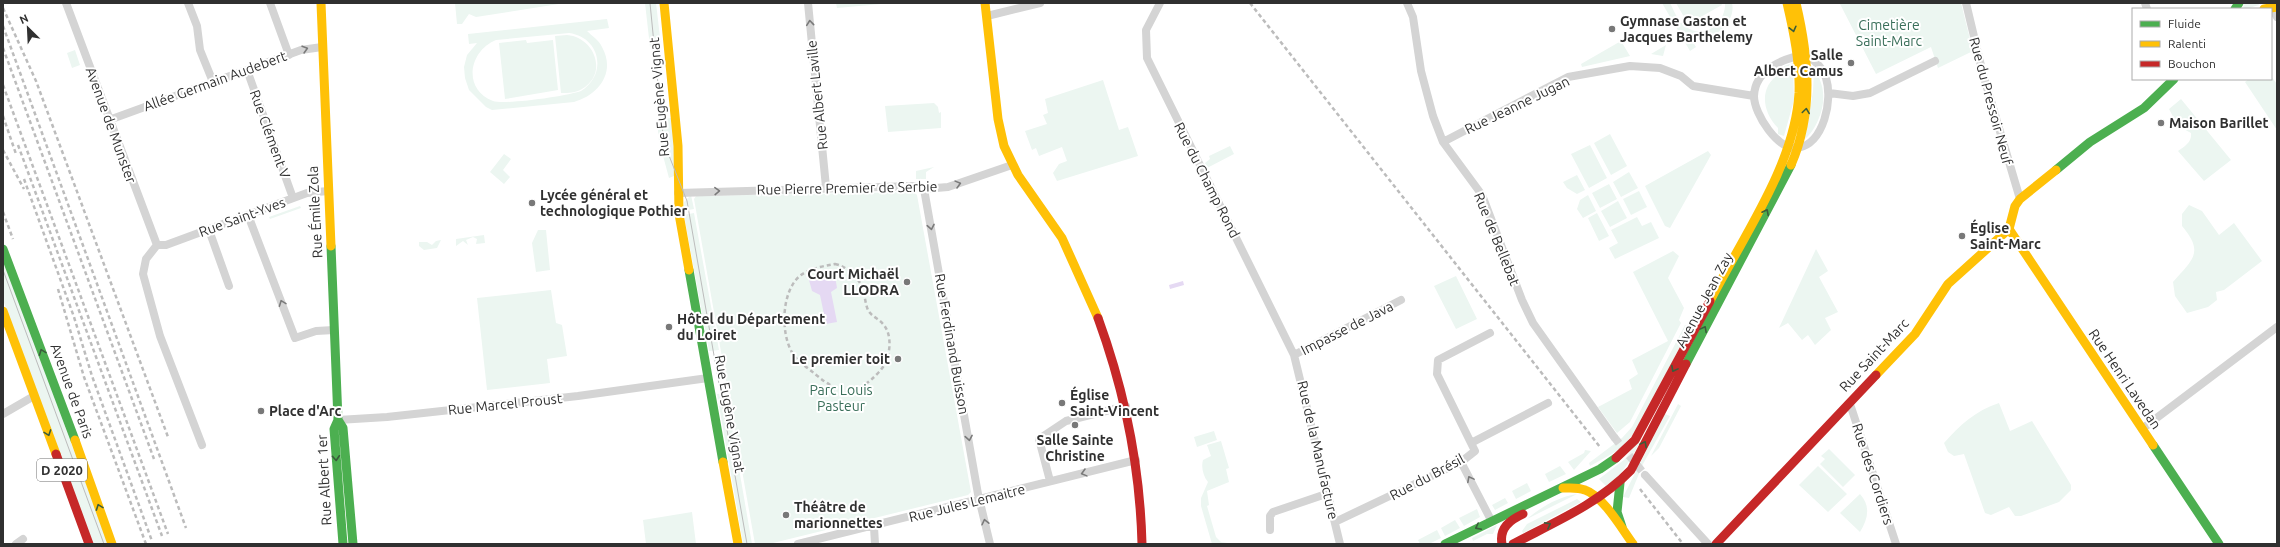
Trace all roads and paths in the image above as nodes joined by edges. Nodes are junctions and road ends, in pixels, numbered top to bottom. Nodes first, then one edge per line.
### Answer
1 (66, 3) edge
2 (188, 3) edge
3 (270, 3) edge
4 (321, 3) edge
5 (664, 3) edge
6 (808, 3) edge
7 (985, 3) edge
8 (1040, 3) edge
9 (1160, 3) edge
10 (1407, 3) edge
11 (1787, 3) edge
12 (1796, 3) edge
13 (1966, 3) edge
14 (987, 16) junction
15 (322, 47) junction
16 (288, 55) junction
17 (1807, 55) junction
18 (1797, 56) junction
19 (1935, 60) dead end
20 (247, 70) junction
21 (2173, 80) edge
22 (213, 82) junction
23 (1829, 93) junction
24 (1754, 96) junction
25 (109, 120) junction
26 (1443, 142) junction
27 (1787, 147) junction
28 (1796, 148) junction
29 (1012, 165) junction
30 (826, 187) junction
31 (924, 189) junction
32 (328, 191) junction
33 (678, 193) junction
34 (293, 198) junction
35 (2020, 199) junction
36 (248, 215) junction
37 (2009, 229) junction
38 (208, 230) junction
39 (157, 245) junction
40 (3, 249) edge
41 (229, 286) dead end
42 (1401, 300) dead end
43 (3, 311) edge
44 (2277, 327) edge
45 (334, 330) junction
46 (1490, 333) dead end
47 (1294, 355) junction
48 (706, 368) junction
49 (708, 381) junction
50 (671, 384) junction
51 (34, 396) junction
52 (1548, 404) dead end
53 (1848, 404) junction
54 (1126, 406) junction
55 (3, 414) edge
56 (338, 420) junction
57 (2142, 429) junction
58 (1614, 437) tunnel mouth
59 (1472, 443) junction
60 (202, 445) dead end
61 (1136, 460) junction
62 (1613, 461) junction
63 (1461, 462) junction
64 (1645, 475) tunnel mouth
65 (1050, 481) junction
66 (1620, 483) junction
67 (1573, 488) junction
68 (1556, 489) junction
69 (1329, 493) junction
70 (1596, 499) junction
71 (980, 500) junction
72 (1514, 514) junction
73 (1491, 520) junction
74 (1335, 522) junction
75 (874, 527) junction
76 (1270, 530) dead end
77 (352, 532) junction
78 (341, 534) junction
79 (1631, 542) edge
80 (89, 544) edge
81 (112, 544) edge
82 (343, 544) edge
83 (353, 544) edge
84 (738, 544) edge
85 (798, 544) edge
86 (875, 544) edge
87 (990, 544) edge
88 (1142, 544) edge
89 (1340, 544) edge
90 (1446, 544) edge
91 (1502, 544) edge
92 (1513, 544) edge
93 (1708, 544) edge
94 (1716, 544) edge
95 (1896, 544) edge
96 (2219, 544) edge

1 - 25 street, Avenue de Munster
2 - 22 street
3 - 16 street
4 - 15 main road, Rue Émile Zola
5 - 33 main road, Rue Eugène Vignat
30 -> 6 street, Rue Albert Laville
7 - 14 main road
8 - 14 street
9 - 47 street, Rue du Champ Rond
10 - 26 street, Rue de Bellebat
11 -> 18 main road, Avenue Jean Zay
12 - 17 main road, Avenue Jean Zay
13 - 35 street, Rue du Pressoir Neuf
14 - 29 main road
16 -> 15 street, Allée Germain Audebert
15 - 32 main road, Rue Émile Zola
16 - 20 street, Allée Germain Audebert
17 - 18 street
17 - 23 street
28 -> 17 main road, Avenue Jean Zay
18 - 24 street
18 - 27 main road, Avenue Jean Zay
19 - 23 street
20 - 22 street, Allée Germain Audebert
20 - 34 street, Rue Clément V
21 - 35 main road
22 - 25 street, Allée Germain Audebert
23 - 28 street
24 - 26 street, Rue Jeanne Jugan
24 - 27 street
25 - 39 street, Avenue de Munster
26 - 58 street, Rue de Bellebat
27 - 28 street
27 -> 62 main road, Avenue Jean Zay
66 -> 28 main road, Avenue Jean Zay
31 -> 29 street, Rue Pierre Premier de Serbie
29 - 54 main road
30 - 31 street, Rue Pierre Premier de Serbie
33 -> 30 street, Rue Pierre Premier de Serbie
31 -> 71 street, Rue Ferdinand Buisson
32 - 34 street, Rue Saint-Yves
32 - 45 main road, Rue Émile Zola
33 - 48 main road, Rue Eugène Vignat
34 - 36 street, Rue Saint-Yves
35 - 37 main road
36 - 38 street, Rue Saint-Yves
45 -> 36 street
37 - 53 main road, Rue Saint-Marc
37 - 57 main road, Rue Henri Lavedan
38 - 39 street, Rue Saint-Yves
38 - 41 street
39 - 60 street
81 -> 40 main road, Avenue de Paris / D 2020
42 - 47 street, Impasse de Java
43 - 51 main road, D 2020
44 - 57 street
45 - 56 main road, Rue Émile Zola
46 - 59 street
47 - 69 street, Rue de la Manufacture
48 - 49 main road, Rue Eugène Vignat
48 - 50 street, Rue Marcel Proust
49 - 50 street, Rue Marcel Proust
49 - 84 main road, Rue Eugène Vignat
50 - 56 street, Rue Marcel Proust
51 - 55 street
51 -> 80 main road, D 2020
52 - 59 street, Rue du Brésil
53 - 94 main road, Rue Saint-Marc
53 - 95 street, Rue des Cordiers
54 - 61 main road
54 - 65 street
56 - 77 main road, Rue Albert 1er
56 -> 78 main road, Rue Albert 1er
57 - 96 main road, Rue Henri Lavedan
59 - 63 street, Rue du Brésil
61 -> 65 street, Rue Jules Lemaitre
61 - 88 main road
62 - 67 main road
62 - 68 main road, Avenue Jean Zay
73 -> 63 street
63 - 74 street, Rue du Brésil
64 - 93 street
65 - 71 street, Rue Jules Lemaitre
66 - 70 main road, Avenue Jean Zay
66 - 79 main road
67 - 68 main road
67 - 70 main road
67 - 72 main road
68 - 72 main road, Avenue Jean Zay
69 - 74 street, Rue de la Manufacture
69 - 76 street
70 - 79 main road
92 -> 70 main road, Avenue Jean Zay
71 - 75 street, Rue Jules Lemaitre
87 -> 71 street, Rue Ferdinand Buisson
72 - 73 main road
72 - 91 main road
73 -> 90 main road
74 - 89 street, Rue de la Manufacture
75 - 85 street, Rue Jules Lemaitre
75 - 86 street
77 - 78 street, Rue Albert 1er
77 - 83 main road, Rue Albert 1er
78 - 82 main road, Rue Albert 1er

